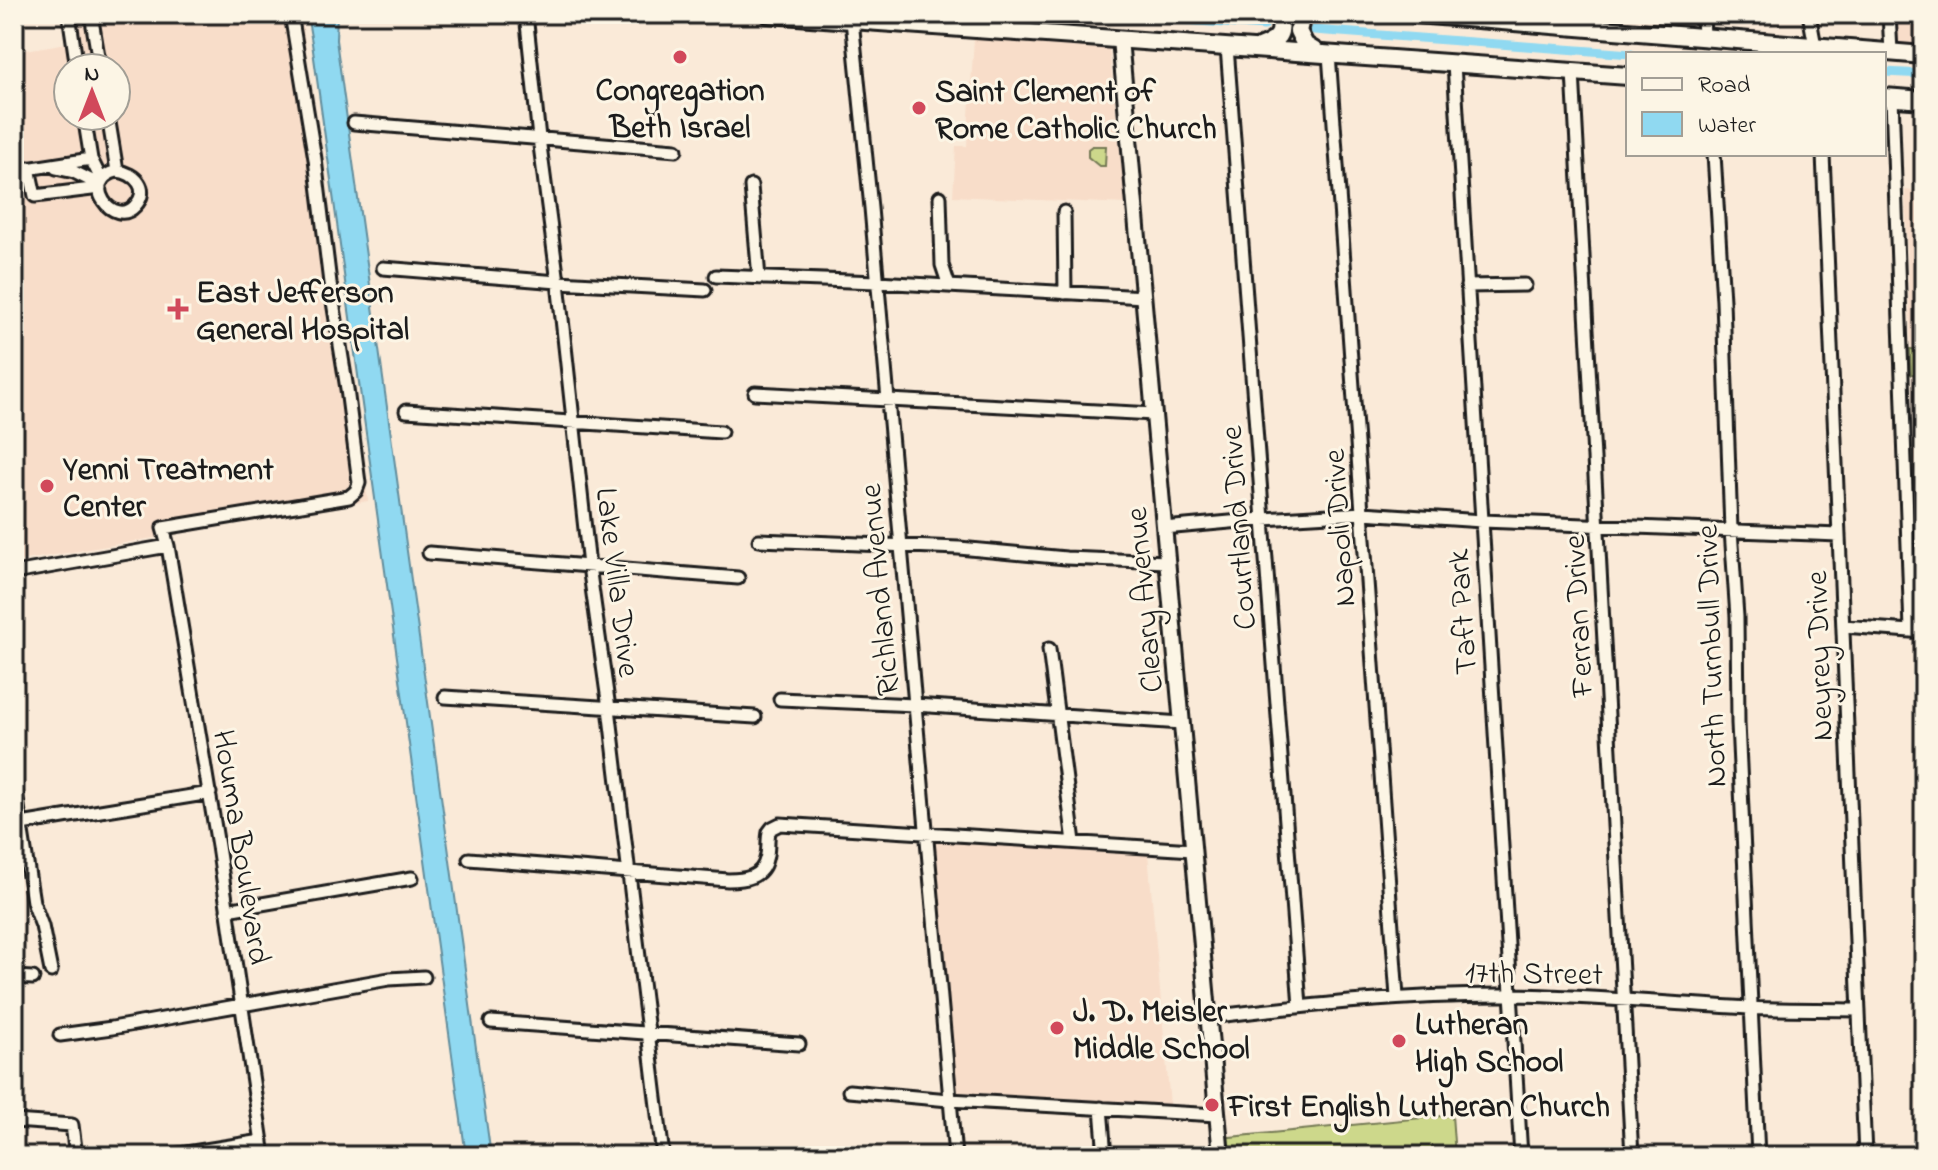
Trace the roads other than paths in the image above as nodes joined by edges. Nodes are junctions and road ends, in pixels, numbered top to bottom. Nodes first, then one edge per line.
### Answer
1 (69, 14) edge
2 (91, 14) edge
3 (291, 14) edge
4 (526, 14) edge
5 (769, 14) edge
6 (937, 14) edge
7 (964, 14) edge
8 (1277, 14) edge
9 (1306, 14) edge
10 (1416, 14) edge
11 (1703, 14) edge
12 (1809, 14) edge
13 (1889, 14) edge
14 (1441, 15) edge
15 (852, 20) junction
16 (1565, 20) edge
17 (920, 25) junction
18 (980, 29) junction
19 (1704, 37) junction
20 (1120, 39) junction
21 (1732, 40) junction
22 (1787, 43) junction
23 (1815, 46) junction
24 (1227, 47) junction
25 (1258, 49) junction
26 (75, 52) edge
27 (97, 52) edge
28 (1749, 52) edge
29 (1772, 52) edge
30 (1891, 52) junction
31 (1324, 54) junction
32 (1924, 55) edge
33 (1454, 64) junction
34 (1573, 72) junction
35 (1626, 76) edge
36 (1888, 97) edge
37 (1924, 100) edge
38 (354, 123) dead end
39 (87, 132) edge
40 (110, 132) edge
41 (539, 138) junction
42 (676, 150) dead end
43 (1714, 156) edge
44 (1823, 156) edge
45 (91, 159) junction
46 (48, 166) junction
47 (29, 168) junction
48 (14, 171) edge
49 (117, 171) junction
50 (100, 184) junction
51 (751, 186) dead end
52 (940, 197) dead end
53 (1064, 212) dead end
54 (383, 268) dead end
55 (716, 276) dead end
56 (759, 278) junction
57 (558, 282) junction
58 (877, 282) junction
59 (1525, 285) dead end
60 (949, 286) junction
61 (1467, 286) junction
62 (705, 290) dead end
63 (1065, 293) junction
64 (1144, 297) junction
65 (755, 393) dead end
66 (887, 400) junction
67 (406, 411) dead end
68 (1154, 414) junction
69 (574, 422) junction
70 (721, 432) dead end
71 (1363, 513) junction
72 (1263, 519) junction
73 (1482, 521) junction
74 (1598, 525) junction
75 (1164, 528) junction
76 (1731, 530) junction
77 (1839, 535) junction
78 (759, 540) dead end
79 (168, 546) junction
80 (901, 546) junction
81 (429, 553) dead end
82 (1168, 562) junction
83 (589, 566) junction
84 (14, 573) edge
85 (738, 578) dead end
86 (1843, 626) junction
87 (1911, 630) junction
88 (1924, 632) edge
89 (1049, 649) dead end
90 (445, 697) dead end
91 (780, 699) dead end
92 (915, 705) junction
93 (609, 708) junction
94 (1057, 715) junction
95 (755, 717) dead end
96 (1182, 723) junction
97 (14, 781) edge
98 (210, 793) junction
99 (17, 824) edge
100 (927, 833) junction
101 (1074, 842) junction
102 (1193, 850) junction
103 (469, 859) dead end
104 (628, 872) junction
105 (412, 878) dead end
106 (227, 910) junction
107 (51, 971) dead end
108 (14, 977) edge
109 (424, 977) dead end
110 (33, 978) dead end
111 (1511, 995) junction
112 (1397, 997) junction
113 (1624, 1000) junction
114 (241, 1004) junction
115 (1300, 1006) junction
116 (1752, 1008) junction
117 (1859, 1010) junction
118 (1209, 1017) junction
119 (491, 1022) dead end
120 (648, 1033) junction
121 (60, 1035) dead end
122 (799, 1044) dead end
123 (849, 1091) dead end
124 (949, 1100) junction
125 (1101, 1108) junction
126 (1217, 1115) junction
127 (14, 1121) edge
128 (262, 1141) junction
129 (76, 1156) edge
130 (167, 1156) edge
131 (264, 1156) edge
132 (663, 1156) edge
133 (955, 1156) edge
134 (1105, 1156) edge
135 (1221, 1156) edge
136 (1521, 1156) edge
137 (1632, 1156) edge
138 (1758, 1156) edge
139 (1865, 1156) edge
140 (1875, 1156) edge

1 - 26 street
2 - 27 street
3 - 79 street
4 - 41 street, Lake Villa Drive
5 - 15 main road
6 - 17 main road
7 - 18 main road
8 - 25 main road
9 - 31 main road
10 - 14 main road
11 - 19 street
12 - 23 street
13 - 30 street
14 - 16 main road
15 - 17 main road
15 - 58 street, Richland Avenue
16 - 19 main road
17 - 18 main road
18 - 20 main road
19 - 21 main road
20 - 24 main road
20 - 64 street, Cleary Avenue
21 - 22 main road
21 - 28 main road
22 - 23 main road
22 - 29 main road
23 - 30 main road
24 - 25 main road
24 - 72 street, Courtland Drive
25 - 31 main road
30 - 32 main road
31 - 33 main road
31 - 71 street, Napoli Drive
33 - 34 main road
33 - 61 street, Taft Park
34 - 35 main road
34 - 74 street, Ferran Drive
36 - 37 main road
36 - 87 street
38 - 41 street
39 - 45 street
40 - 49 street
41 - 42 street
41 - 57 street, Lake Villa Drive
43 - 76 street, North Turnbull Drive
44 - 77 street, Neyrey Drive
45 - 46 street
45 - 50 street
46 - 47 street
46 - 50 street
47 - 48 street
47 - 50 street
49 - 50 street
49 - 50 street
51 - 56 street
52 - 60 street
53 - 63 street
54 - 57 street
55 - 56 street
56 - 58 street
57 - 62 street
57 - 69 street, Lake Villa Drive
58 - 60 street
58 - 66 street, Richland Avenue
59 - 61 street
60 - 63 street
61 - 73 street, Taft Park
63 - 64 street
64 - 68 street, Cleary Avenue
65 - 66 street
66 - 68 street
66 - 80 street, Richland Avenue
67 - 69 street
68 - 75 street, Cleary Avenue
69 - 70 street
69 - 83 street, Lake Villa Drive
71 - 72 street
71 - 73 street
71 - 112 street, Napoli Drive
72 - 75 street
72 - 115 street, Courtland Drive
73 - 74 street
73 - 111 street, Taft Park
74 - 76 street
74 - 113 street, Ferran Drive
75 - 82 street, Cleary Avenue
76 - 77 street
76 - 116 street, North Turnbull Drive
77 - 86 street, Neyrey Drive
78 - 80 street
79 - 84 street
79 - 98 street, Houma Boulevard
80 - 82 street
80 - 92 street, Richland Avenue
81 - 83 street
82 - 96 street, Cleary Avenue
83 - 85 street
83 - 93 street, Lake Villa Drive
86 - 87 street
86 - 117 street, Neyrey Drive
87 - 88 street
89 - 94 street
90 - 93 street
91 - 92 street
92 - 94 street
92 - 100 street, Richland Avenue
93 - 95 street
93 - 104 street, Lake Villa Drive
94 - 96 street
94 - 101 street
96 - 102 street, Cleary Avenue
97 - 99 street
98 - 99 street
98 - 106 street, Houma Boulevard
99 - 107 street
100 - 101 street
100 - 104 street
100 - 124 street, Richland Avenue
101 - 102 street
102 - 118 street, Cleary Avenue
103 - 104 street
104 - 120 street, Lake Villa Drive
105 - 106 street
106 - 114 street, Houma Boulevard
108 - 110 street
109 - 114 street
111 - 112 street, 17th Street
111 - 113 street, 17th Street
111 - 136 street, Taft Park
112 - 115 street, 17th Street
113 - 116 street, 17th Street
113 - 137 street, Ferran Drive
114 - 121 street
114 - 128 street, Houma Boulevard
115 - 118 street, 17th Street
116 - 117 street, 17th Street
116 - 138 street, North Turnbull Drive
117 - 139 street, Neyrey Drive
118 - 126 street, Cleary Avenue
119 - 120 street
120 - 122 street
120 - 132 street, Lake Villa Drive
123 - 124 street
124 - 125 street
124 - 133 street, Richland Avenue
125 - 126 street
125 - 134 street
126 - 135 street, Cleary Avenue
127 - 129 street
128 - 130 street
128 - 131 street, Houma Boulevard
139 - 140 street

